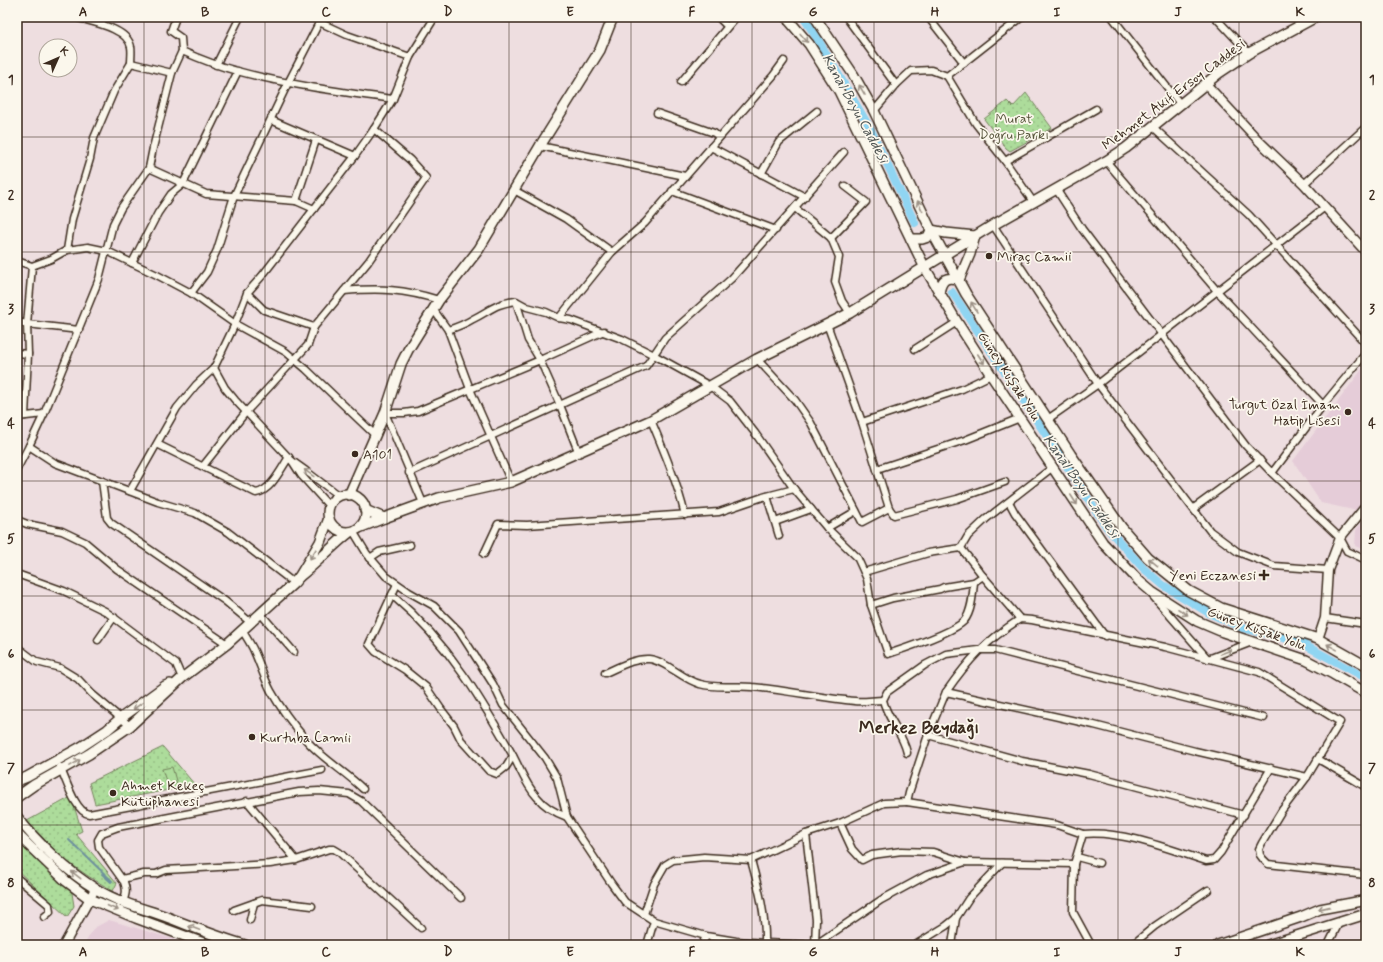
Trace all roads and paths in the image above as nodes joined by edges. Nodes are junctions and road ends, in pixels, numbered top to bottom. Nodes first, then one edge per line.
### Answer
1 (75, 17) edge
2 (104, 17) edge
3 (176, 17) edge
4 (240, 17) edge
5 (613, 17) edge
6 (718, 17) edge
7 (736, 17) edge
8 (786, 17) edge
9 (814, 17) edge
10 (846, 17) edge
11 (928, 17) edge
12 (1022, 17) edge
13 (1112, 17) edge
14 (1215, 17) edge
15 (1316, 17) edge
16 (432, 18) edge
17 (320, 20) edge
18 (100, 24) junction
19 (728, 26) junction
20 (182, 51) junction
21 (1248, 53) junction
22 (410, 57) junction
23 (784, 61) dead end
24 (131, 63) junction
25 (964, 63) junction
26 (216, 65) junction
27 (238, 71) junction
28 (172, 73) junction
29 (947, 76) junction
30 (681, 82) dead end
31 (288, 83) junction
32 (1206, 84) junction
33 (896, 85) junction
34 (393, 99) junction
35 (1181, 105) junction
36 (1096, 109) dead end
37 (817, 110) dead end
38 (874, 111) junction
39 (657, 114) dead end
40 (270, 120) junction
41 (1153, 127) junction
42 (1366, 127) edge
43 (374, 129) junction
44 (719, 137) junction
45 (316, 140) junction
46 (540, 146) junction
47 (711, 146) junction
48 (844, 152) dead end
49 (355, 156) junction
50 (1005, 161) junction
51 (1106, 161) junction
52 (149, 168) junction
53 (762, 174) junction
54 (685, 176) junction
55 (183, 184) junction
56 (1304, 184) junction
57 (845, 186) dead end
58 (1056, 189) junction
59 (514, 190) junction
60 (672, 191) junction
61 (234, 196) junction
62 (805, 197) junction
63 (296, 201) junction
64 (1034, 203) junction
65 (1325, 207) junction
66 (795, 208) junction
67 (314, 209) junction
68 (993, 224) junction
69 (776, 230) junction
70 (932, 230) junction
71 (974, 236) junction
72 (831, 238) junction
73 (911, 239) junction
74 (1276, 245) junction
75 (67, 250) junction
76 (106, 251) junction
77 (612, 252) junction
78 (1366, 252) edge
79 (944, 254) junction
80 (17, 261) edge
81 (132, 263) junction
82 (32, 266) junction
83 (924, 266) junction
84 (959, 280) junction
85 (344, 291) junction
86 (939, 292) junction
87 (1218, 292) junction
88 (191, 293) junction
89 (247, 293) junction
90 (439, 300) junction
91 (516, 301) junction
92 (433, 309) junction
93 (850, 313) junction
94 (559, 318) junction
95 (17, 322) edge
96 (957, 322) junction
97 (27, 324) junction
98 (235, 324) junction
99 (827, 324) junction
100 (314, 327) junction
101 (79, 330) junction
102 (448, 330) junction
103 (604, 331) junction
104 (1161, 335) junction
105 (1366, 344) edge
106 (915, 349) dead end
107 (17, 353) edge
108 (28, 354) junction
109 (654, 355) junction
110 (1365, 355) edge
111 (295, 359) junction
112 (757, 359) junction
113 (540, 360) junction
114 (214, 368) junction
115 (991, 375) junction
116 (1098, 384) junction
117 (710, 386) junction
118 (470, 388) junction
119 (560, 405) junction
120 (1323, 405) junction
121 (246, 412) junction
122 (385, 413) junction
123 (44, 414) junction
124 (25, 416) junction
125 (17, 417) edge
126 (1020, 418) junction
127 (1048, 419) junction
128 (651, 420) junction
129 (862, 422) junction
130 (375, 435) junction
131 (492, 435) junction
132 (157, 444) junction
133 (29, 446) junction
134 (578, 451) junction
135 (290, 459) junction
136 (1260, 460) junction
137 (203, 466) junction
138 (1053, 467) junction
139 (17, 469) edge
140 (877, 469) junction
141 (409, 473) junction
142 (1272, 473) junction
143 (102, 481) junction
144 (511, 482) junction
145 (1005, 482) dead end
146 (794, 489) junction
147 (130, 491) junction
148 (344, 496) junction
149 (767, 496) junction
150 (1009, 502) junction
151 (423, 503) junction
152 (330, 506) junction
153 (1366, 506) edge
154 (890, 508) junction
155 (1194, 508) junction
156 (811, 509) junction
157 (365, 510) junction
158 (856, 511) junction
159 (685, 515) junction
160 (329, 518) junction
161 (384, 518) junction
162 (17, 520) edge
163 (775, 522) junction
164 (827, 528) junction
165 (354, 530) junction
166 (779, 536) dead end
167 (1340, 538) junction
168 (410, 545) dead end
169 (961, 548) junction
170 (484, 554) dead end
171 (370, 558) junction
172 (1366, 560) edge
173 (1328, 570) junction
174 (864, 572) junction
175 (17, 574) edge
176 (983, 576) junction
177 (297, 580) junction
178 (1139, 581) junction
179 (974, 582) junction
180 (397, 584) junction
181 (392, 595) junction
182 (871, 605) junction
183 (260, 614) junction
184 (114, 617) junction
185 (1325, 618) junction
186 (1020, 619) junction
187 (250, 622) junction
188 (1366, 624) edge
189 (242, 630) junction
190 (1105, 636) junction
191 (1318, 639) junction
192 (98, 640) dead end
193 (1253, 642) junction
194 (226, 644) junction
195 (17, 647) edge
196 (979, 650) junction
197 (294, 652) dead end
198 (1208, 658) junction
199 (1366, 666) edge
200 (606, 673) dead end
201 (182, 678) junction
202 (946, 692) junction
203 (1366, 693) edge
204 (883, 700) junction
205 (121, 718) junction
206 (1264, 718) dead end
207 (130, 726) junction
208 (928, 735) junction
209 (907, 753) dead end
210 (513, 756) junction
211 (1318, 759) junction
212 (57, 760) junction
213 (1271, 768) junction
214 (62, 770) junction
215 (322, 770) dead end
216 (1307, 777) junction
217 (17, 781) edge
218 (1366, 787) edge
219 (363, 789) dead end
220 (17, 797) edge
221 (247, 802) junction
222 (907, 802) junction
223 (1244, 815) junction
224 (17, 817) edge
225 (567, 817) junction
226 (840, 823) junction
227 (17, 834) edge
228 (806, 834) junction
229 (1083, 834) junction
230 (1077, 857) junction
231 (296, 860) junction
232 (751, 860) junction
233 (965, 862) junction
234 (1002, 863) junction
235 (1099, 863) dead end
236 (1074, 864) junction
237 (1366, 875) edge
238 (17, 878) edge
239 (122, 879) junction
240 (95, 889) junction
241 (1208, 890) dead end
242 (461, 898) dead end
243 (90, 899) junction
244 (1366, 901) edge
245 (123, 902) junction
246 (254, 903) junction
247 (312, 906) dead end
248 (234, 910) dead end
249 (644, 914) junction
250 (1366, 914) edge
251 (44, 917) dead end
252 (956, 918) junction
253 (250, 920) dead end
254 (654, 922) junction
255 (1340, 923) junction
256 (421, 928) dead end
257 (706, 936) junction
258 (192, 942) edge
259 (736, 943) edge
260 (1281, 943) edge
261 (765, 944) edge
262 (64, 945) edge
263 (209, 945) edge
264 (245, 945) edge
265 (647, 945) edge
266 (702, 945) edge
267 (815, 945) edge
268 (915, 945) edge
269 (952, 945) edge
270 (1091, 945) edge
271 (1132, 945) edge
272 (1218, 945) edge
273 (1268, 945) edge
274 (1328, 945) edge

1 - 18 street
2 - 18 street
3 - 20 street
4 - 26 street
5 - 46 main road
6 - 19 street
7 - 19 street
8 -> 73 main road, Güney Kuşak Yolu
38 -> 9 main road, Güney Kuşak Yolu
10 - 33 street
11 - 25 street
12 - 25 street
13 - 35 street
14 - 21 street
15 - 21 main road, Mehmet Akif Ersoy Caddesi
16 - 22 street
17 - 22 street
17 - 31 street
18 - 24 street
19 - 30 street
20 - 26 street
20 - 28 street
21 - 32 main road, Mehmet Akif Ersoy Caddesi
22 - 34 street
23 - 44 street
24 - 28 street
24 - 75 street
25 - 29 street
26 - 27 street
27 - 31 street
27 - 55 street
28 - 52 street
29 - 33 street
29 - 50 street
31 - 34 street
31 - 40 street
32 - 35 main road, Mehmet Akif Ersoy Caddesi
32 - 56 street
33 - 38 street
34 - 43 street
35 - 41 main road, Mehmet Akif Ersoy Caddesi
36 - 50 street
37 - 53 street
70 -> 38 main road, Güney Kuşak Yolu
39 - 44 street
40 - 45 street
40 - 61 street
41 - 51 main road, Mehmet Akif Ersoy Caddesi
41 - 74 street
42 - 56 street
43 - 49 street
43 - 85 street
44 - 47 street
45 - 49 street
45 - 63 street
46 - 54 street
46 - 59 main road
47 - 53 street
47 - 54 street
48 - 62 street
49 - 67 street
50 - 64 street
51 - 58 main road, Mehmet Akif Ersoy Caddesi
51 - 87 street
52 - 55 street
52 - 76 street
53 - 62 street
54 - 60 street
55 - 61 street
55 - 81 street
56 - 65 street
57 - 72 street
58 - 64 main road, Mehmet Akif Ersoy Caddesi
58 - 104 street
59 - 77 street
59 - 90 main road
60 - 69 street
60 - 77 street
61 - 63 street
61 - 88 street
62 - 66 street
63 - 67 street
64 - 68 main road, Mehmet Akif Ersoy Caddesi
65 - 74 street
65 - 78 street
66 - 69 street
66 - 72 street
67 - 89 street
68 - 71 main road, Mehmet Akif Ersoy Caddesi
68 - 116 street
69 - 109 street
70 - 71 main road
70 - 73 main road
70 - 79 main road, Güney Kuşak Yolu
71 - 79 main road, Mehmet Akif Ersoy Caddesi
71 - 84 main road
72 - 93 street
73 - 83 main road, Güney Kuşak Yolu
74 - 87 street
74 - 105 street
75 - 76 street
75 - 82 street
76 - 81 street
76 - 101 street
77 - 94 street
79 - 83 main road, Mehmet Akif Ersoy Caddesi
79 - 84 main road, Güney Kuşak Yolu
80 - 82 street
81 - 88 street
82 - 97 street
83 - 86 main road, Güney Kuşak Yolu
83 - 93 main road, Mehmet Akif Ersoy Caddesi
84 - 86 main road
127 -> 84 main road, Güney Kuşak Yolu
85 - 90 street
85 - 100 street
86 - 96 main road, Güney Kuşak Yolu
87 - 104 street
87 - 120 street
88 - 98 street
89 - 98 street
89 - 100 street
90 - 92 main road
91 - 94 street
91 - 102 street
91 - 113 street
92 - 102 street
92 - 122 main road
93 - 99 main road, Mehmet Akif Ersoy Caddesi
94 - 103 street
95 - 97 street
96 - 106 street
96 -> 115 main road, Güney Kuşak Yolu
97 - 101 street
97 - 108 street
98 - 111 street
98 - 114 street
99 - 112 main road, Mehmet Akif Ersoy Caddesi
99 - 129 street
100 - 111 street
101 - 123 street
102 - 118 street
103 - 109 street
103 - 113 street
104 - 116 street
104 - 136 street
107 - 108 street
108 - 124 street
109 - 117 street
109 - 119 street
110 - 120 street
111 - 121 street
111 - 130 street
112 - 117 main road, Mehmet Akif Ersoy Caddesi
112 - 158 street
113 - 118 street
113 - 119 street
114 - 121 street
114 - 132 street
115 - 126 main road, Güney Kuşak Yolu
115 - 129 street
116 - 127 street
116 - 155 street
117 - 128 main road, Mehmet Akif Ersoy Caddesi
117 - 146 street
118 - 122 street
118 - 131 street
119 - 131 street
119 - 134 street
120 - 142 street
121 - 135 street
121 - 137 street
122 - 130 main road
122 - 141 street
123 - 124 street
123 - 133 street
124 - 125 street
126 - 138 main road, Güney Kuşak Yolu
126 - 140 street
191 -> 127 main road, Güney Kuşak Yolu
128 - 134 main road, Mehmet Akif Ersoy Caddesi
128 - 159 street
129 - 140 street
130 - 148 main road
131 - 141 street
131 - 144 street
132 - 137 street
132 - 147 street
133 - 139 street
133 - 143 street
134 - 144 main road, Mehmet Akif Ersoy Caddesi
135 - 137 street
148 -> 135 street
135 - 152 street
136 - 142 street
136 - 155 street
138 - 150 street
138 -> 178 main road, Güney Kuşak Yolu
140 - 154 street
141 - 151 street
142 - 167 street
143 - 147 street
143 - 187 street
144 - 151 main road, Mehmet Akif Ersoy Caddesi
145 - 154 street
146 - 149 street
146 - 156 street
147 - 177 street
148 - 152 main road
148 - 157 main road
149 - 159 street
149 - 163 street
150 - 169 street
150 - 190 street
151 - 161 main road, Mehmet Akif Ersoy Caddesi
152 - 160 main road
153 - 167 street
154 - 158 street
155 - 173 street
156 - 163 street
156 - 164 street
157 - 161 main road
157 - 165 main road
158 - 164 street
159 - 170 street
160 - 165 main road
160 -> 177 main road
161 - 165 main road, Mehmet Akif Ersoy Caddesi
162 - 194 street
163 - 166 street
164 - 174 street
165 - 171 street
165 - 177 main road, Mehmet Akif Ersoy Caddesi
167 - 172 street
167 - 173 street
168 - 171 street
169 - 174 street
169 - 176 street
171 - 180 street
173 - 185 street
174 - 182 street
175 - 184 street
176 - 179 street
176 - 186 street
177 - 183 main road, Mehmet Akif Ersoy Caddesi
178 -> 193 main road, Güney Kuşak Yolu
178 - 198 street
179 - 182 street
179 - 182 street
180 - 181 street
180 - 225 street
181 - 210 street
181 - 210 street
183 - 187 main road, Mehmet Akif Ersoy Caddesi
183 - 197 street
184 - 192 street
184 - 201 street
185 - 188 street
185 - 191 street
186 - 190 street
186 - 196 street
187 - 189 main road, Mehmet Akif Ersoy Caddesi
189 - 194 main road, Mehmet Akif Ersoy Caddesi
189 - 219 street
190 - 198 street
199 -> 191 main road, Güney Kuşak Yolu
198 -> 193 street
193 - 203 main road, Güney Kuşak Yolu
194 - 201 main road, Mehmet Akif Ersoy Caddesi
195 - 205 street
196 - 202 street
196 - 204 street
196 - 206 street
198 - 211 street
200 - 204 street
201 -> 205 main road
201 - 207 main road
202 - 208 street
202 - 213 street
204 - 209 street
205 - 207 street
205 - 212 main road
214 -> 207 main road
208 - 222 street
208 - 223 street
210 - 225 street
211 - 216 street
211 - 218 street
212 - 214 street
212 - 217 main road
213 - 216 street
213 - 223 street
214 - 215 street
214 - 220 main road
216 - 237 street
221 - 231 street
221 - 239 street
221 - 242 street
222 - 226 street
222 - 229 street
223 - 229 street
240 -> 224 main road
225 - 249 street
226 - 228 street
226 - 233 street
227 - 243 main road
228 - 232 street
228 - 267 street
229 - 230 street
230 - 235 street
230 - 236 street
231 - 239 street
231 - 256 street
232 - 249 street
232 - 261 street
233 - 234 street
233 - 267 street
234 - 236 street
234 - 252 street
236 - 270 street
238 - 251 street
239 - 245 street
240 - 243 street
240 - 245 main road
241 - 271 street
243 -> 258 main road
243 - 262 street
244 -> 272 main road
264 -> 245 main road
246 - 247 street
246 - 248 street
246 - 253 street
249 - 254 street
250 - 255 main road
252 - 268 street
252 - 269 street
254 - 257 street
254 - 265 street
255 - 260 main road
255 - 274 street
257 - 259 street
257 - 266 street
258 - 263 main road
259 - 261 street
260 - 273 main road
261 - 267 street

